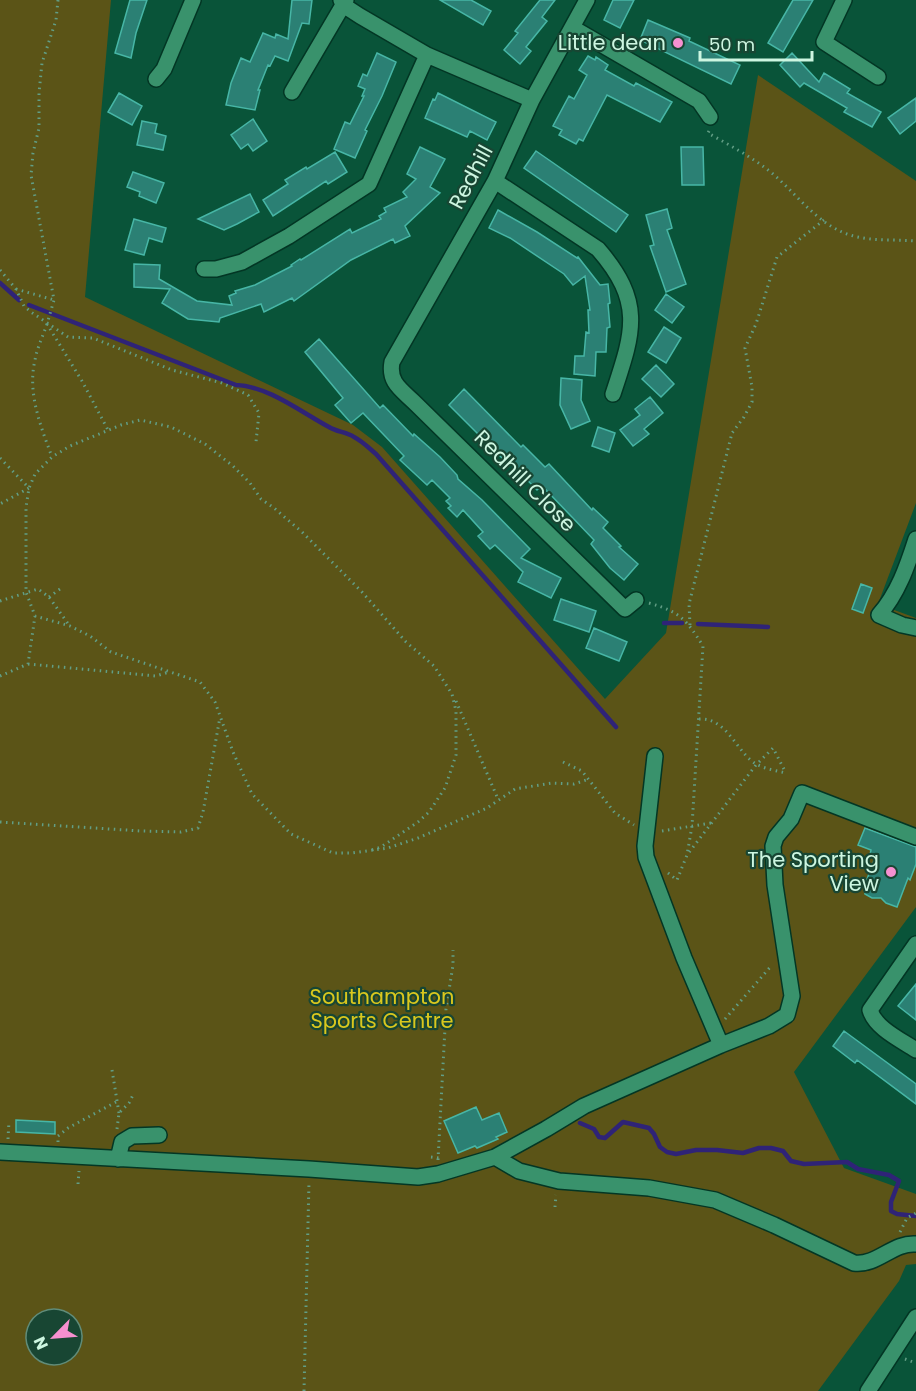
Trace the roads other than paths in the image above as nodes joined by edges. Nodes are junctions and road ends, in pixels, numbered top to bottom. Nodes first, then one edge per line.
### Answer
1 (193, 0) edge
2 (587, 0) edge
3 (844, 0) edge
4 (344, 2) edge
5 (573, 28) junction
6 (428, 55) junction
7 (878, 77) dead end
8 (156, 79) dead end
9 (292, 92) dead end
10 (532, 100) junction
11 (710, 117) road end
12 (495, 181) junction
13 (204, 269) dead end
14 (390, 372) joint
15 (613, 394) dead end
16 (916, 539) edge
17 (636, 600) road end
18 (916, 628) edge
19 (655, 756) dead end
20 (916, 837) edge
21 (916, 944) edge
22 (718, 1038) junction
23 (916, 1050) edge
24 (159, 1135) dead end
25 (0, 1152) edge
26 (119, 1153) junction
27 (495, 1157) junction
28 (916, 1244) edge
29 (916, 1317) edge
30 (868, 1391) edge

1 - 8 street
2 - 5 street, Redhill
3 - 7 street
4 - 6 street
4 - 9 street
5 - 10 street, Redhill
5 - 11 street
6 - 10 street
6 - 13 street
10 - 12 street, Redhill
12 - 14 street, Redhill
12 - 15 street
14 - 17 street, Redhill Close
16 - 18 street
19 - 22 street
20 - 22 street
21 - 23 street
22 - 27 street
24 - 26 street
25 - 26 street
26 - 27 street
27 - 28 street
29 - 30 street

